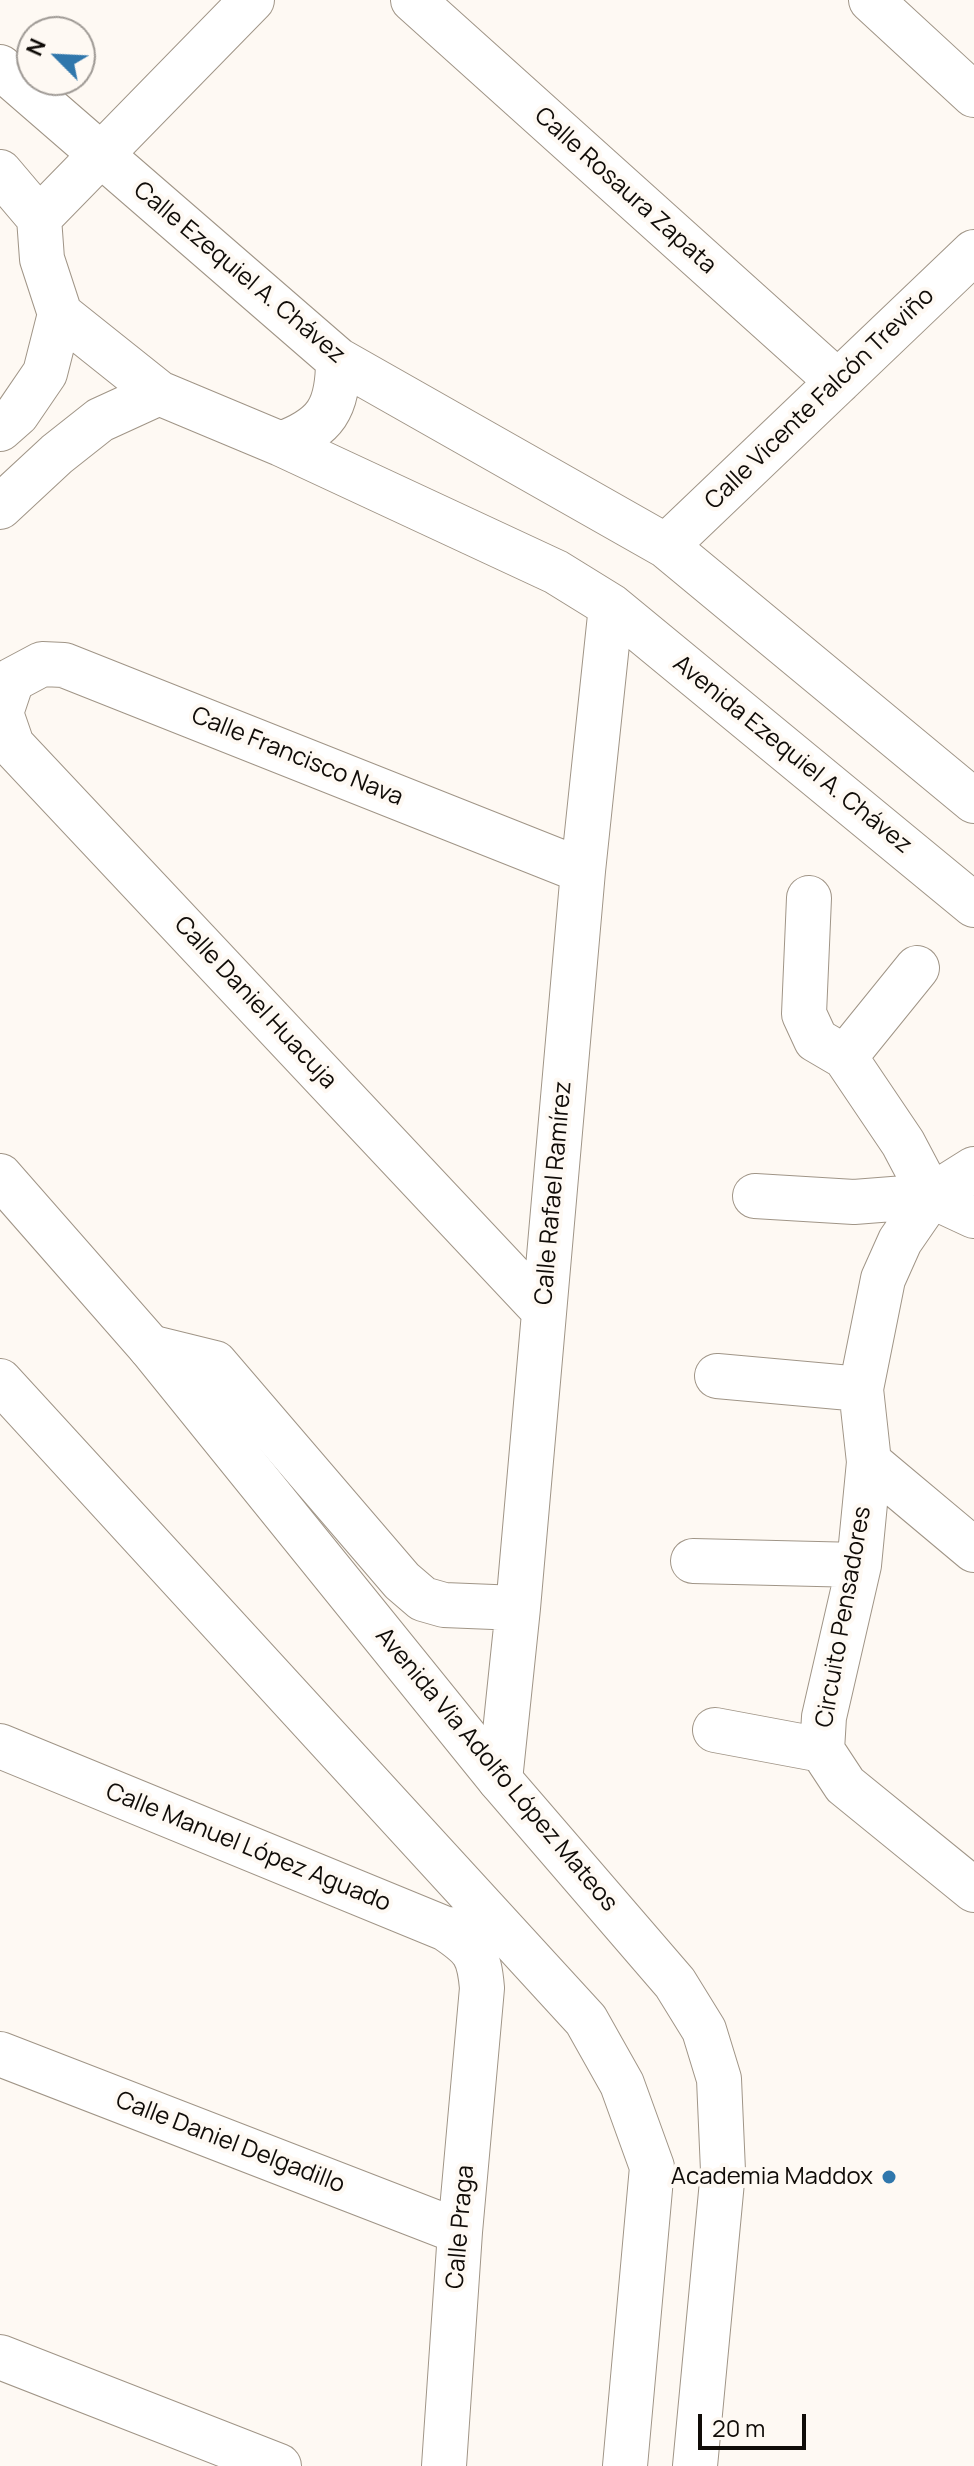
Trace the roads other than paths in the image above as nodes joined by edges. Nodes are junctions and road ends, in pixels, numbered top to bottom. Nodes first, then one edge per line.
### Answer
1 (252, 0) edge
2 (413, 0) edge
3 (871, 0) edge
4 (0, 67) edge
5 (974, 95) edge
6 (99, 154) junction
7 (0, 172) edge
8 (39, 218) junction
9 (974, 252) edge
10 (60, 314) junction
11 (338, 360) junction
12 (838, 382) junction
13 (159, 393) junction
14 (0, 429) edge
15 (281, 444) junction
16 (0, 507) edge
17 (666, 546) junction
18 (611, 606) junction
19 (12, 680) joint
20 (974, 801) edge
21 (583, 871) junction
22 (809, 898) dead end
23 (974, 905) edge
24 (917, 968) dead end
25 (845, 1057) junction
26 (974, 1169) edge
27 (0, 1176) edge
28 (755, 1196) dead end
29 (931, 1196) junction
30 (974, 1216) edge
31 (544, 1311) junction
32 (150, 1347) junction
33 (717, 1376) dead end
34 (0, 1381) edge
35 (861, 1389) junction
36 (869, 1462) junction
37 (974, 1550) edge
38 (693, 1561) dead end
39 (859, 1565) junction
40 (518, 1608) junction
41 (715, 1730) dead end
42 (0, 1746) edge
43 (822, 1750) junction
44 (500, 1780) junction
45 (974, 1890) edge
46 (446, 1929) junction
47 (509, 1934) junction
48 (482, 1988) junction
49 (0, 2054) edge
50 (460, 2232) junction
51 (0, 2357) edge
52 (279, 2466) edge
53 (444, 2466) edge
54 (625, 2466) edge
55 (695, 2466) edge

1 - 6 street
2 - 12 street, Calle Rosaura Zapata
3 - 5 street
4 - 6 street, Calle Ezequiel A. Chávez
6 - 8 street
6 - 11 street, Calle Ezequiel A. Chávez
7 - 8 street
8 - 10 street
9 - 12 street, Calle Vicente Falcón Treviño
10 - 13 street
10 - 14 street
11 - 15 street
11 - 17 street, Calle Ezequiel A. Chávez
12 - 17 street, Calle Vicente Falcón Treviño
13 - 15 street
13 - 16 street
15 - 18 street
17 - 20 street
18 - 21 street, Calle Rafael Ramírez
18 - 23 street, Avenida Ezequiel A. Chávez
19 - 21 street, Calle Francisco Nava
19 - 31 street, Calle Daniel Huacuja
21 - 31 street, Calle Rafael Ramírez
22 - 25 street
24 - 25 street
25 - 29 street
26 - 29 street
27 - 32 street, Avenida Via Adolfo López Mateos
28 - 29 street
29 - 30 street
29 - 35 street, Circuito Pensadores
31 - 40 street, Calle Rafael Ramírez
32 - 40 street
32 - 44 street, Avenida Via Adolfo López Mateos
33 - 35 street
34 - 47 street
35 - 36 street, Circuito Pensadores
36 - 37 street
36 - 39 street, Circuito Pensadores
38 - 39 street
39 - 43 street, Circuito Pensadores
40 - 44 street, Calle Rafael Ramírez
41 - 43 street
42 - 46 street, Calle Manuel López Aguado
43 - 45 street, Circuito Pensadores
44 - 55 street, Avenida Via Adolfo López Mateos
46 - 47 street, Calle Manuel López Aguado
46 - 48 street, Calle Praga
47 - 48 street
47 - 54 street
48 - 50 street, Calle Praga
49 - 50 street, Calle Daniel Delgadillo
50 - 53 street, Calle Praga
51 - 52 street

